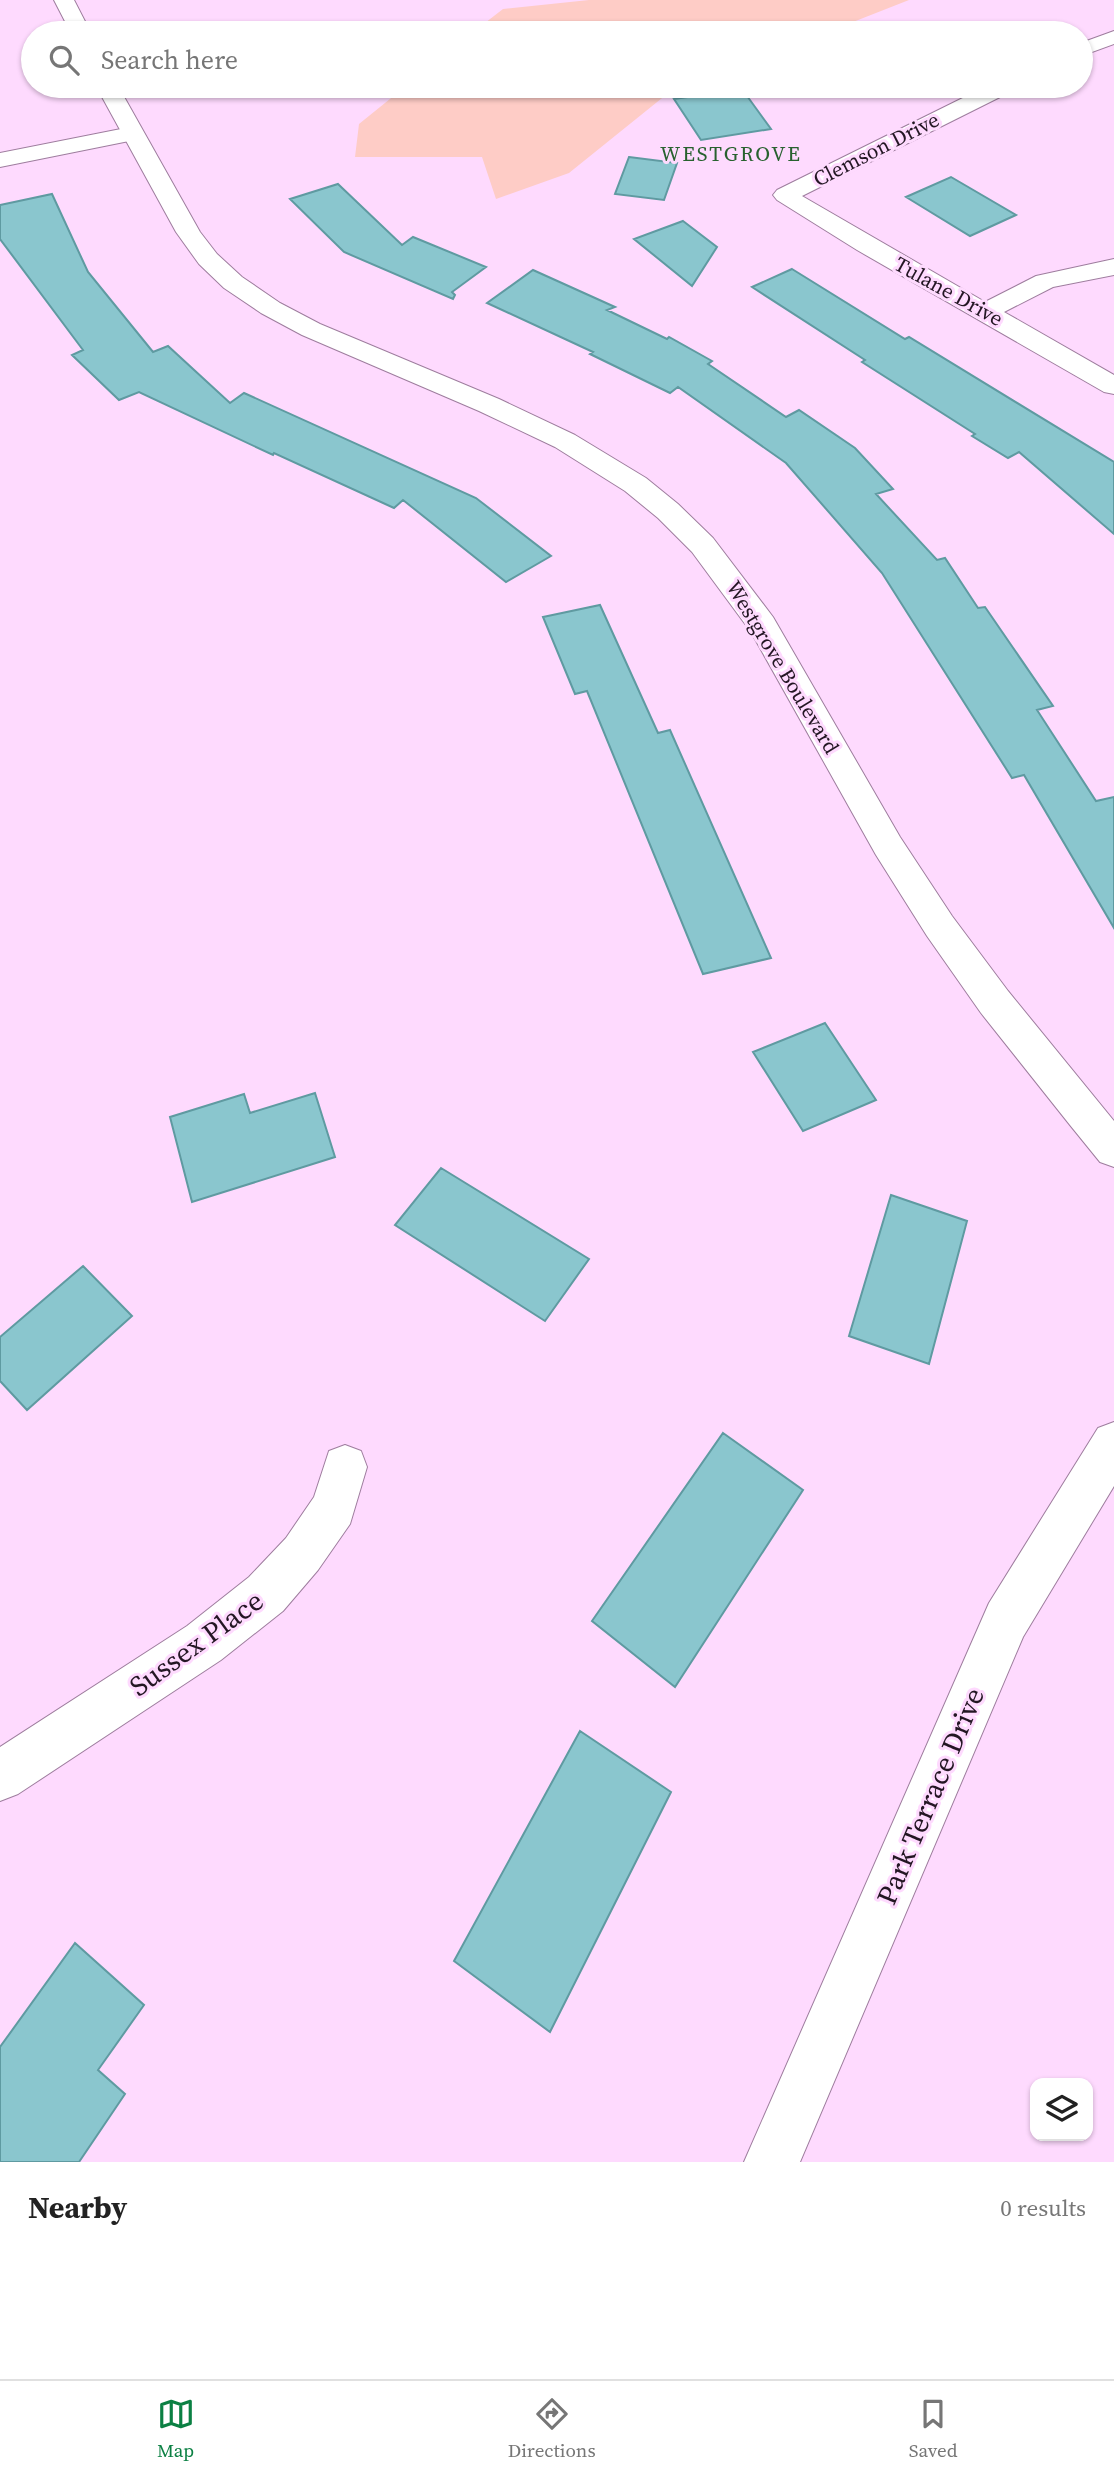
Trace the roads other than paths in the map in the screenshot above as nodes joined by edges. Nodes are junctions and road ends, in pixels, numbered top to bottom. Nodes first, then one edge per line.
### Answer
1 (64, 0) edge
2 (75, 21) edge
3 (1114, 37) edge
4 (1093, 45) edge
5 (113, 98) edge
6 (980, 98) edge
7 (131, 134) junction
8 (0, 160) edge
9 (785, 195) joint
10 (1114, 267) edge
11 (986, 311) junction
12 (1114, 386) edge
13 (1114, 1150) edge
14 (1114, 1444) edge
15 (345, 1467) dead end
16 (0, 1776) edge
17 (772, 2162) edge

1 - 2 street
3 - 4 street
5 - 7 street, Westgrove Boulevard
6 - 9 street, Clemson Drive
7 - 8 street
7 - 13 street, Westgrove Boulevard
9 - 11 street, Tulane Drive
10 - 11 street
11 - 12 street, Tulane Drive
14 - 17 street, Park Terrace Drive
15 - 16 street, Sussex Place

